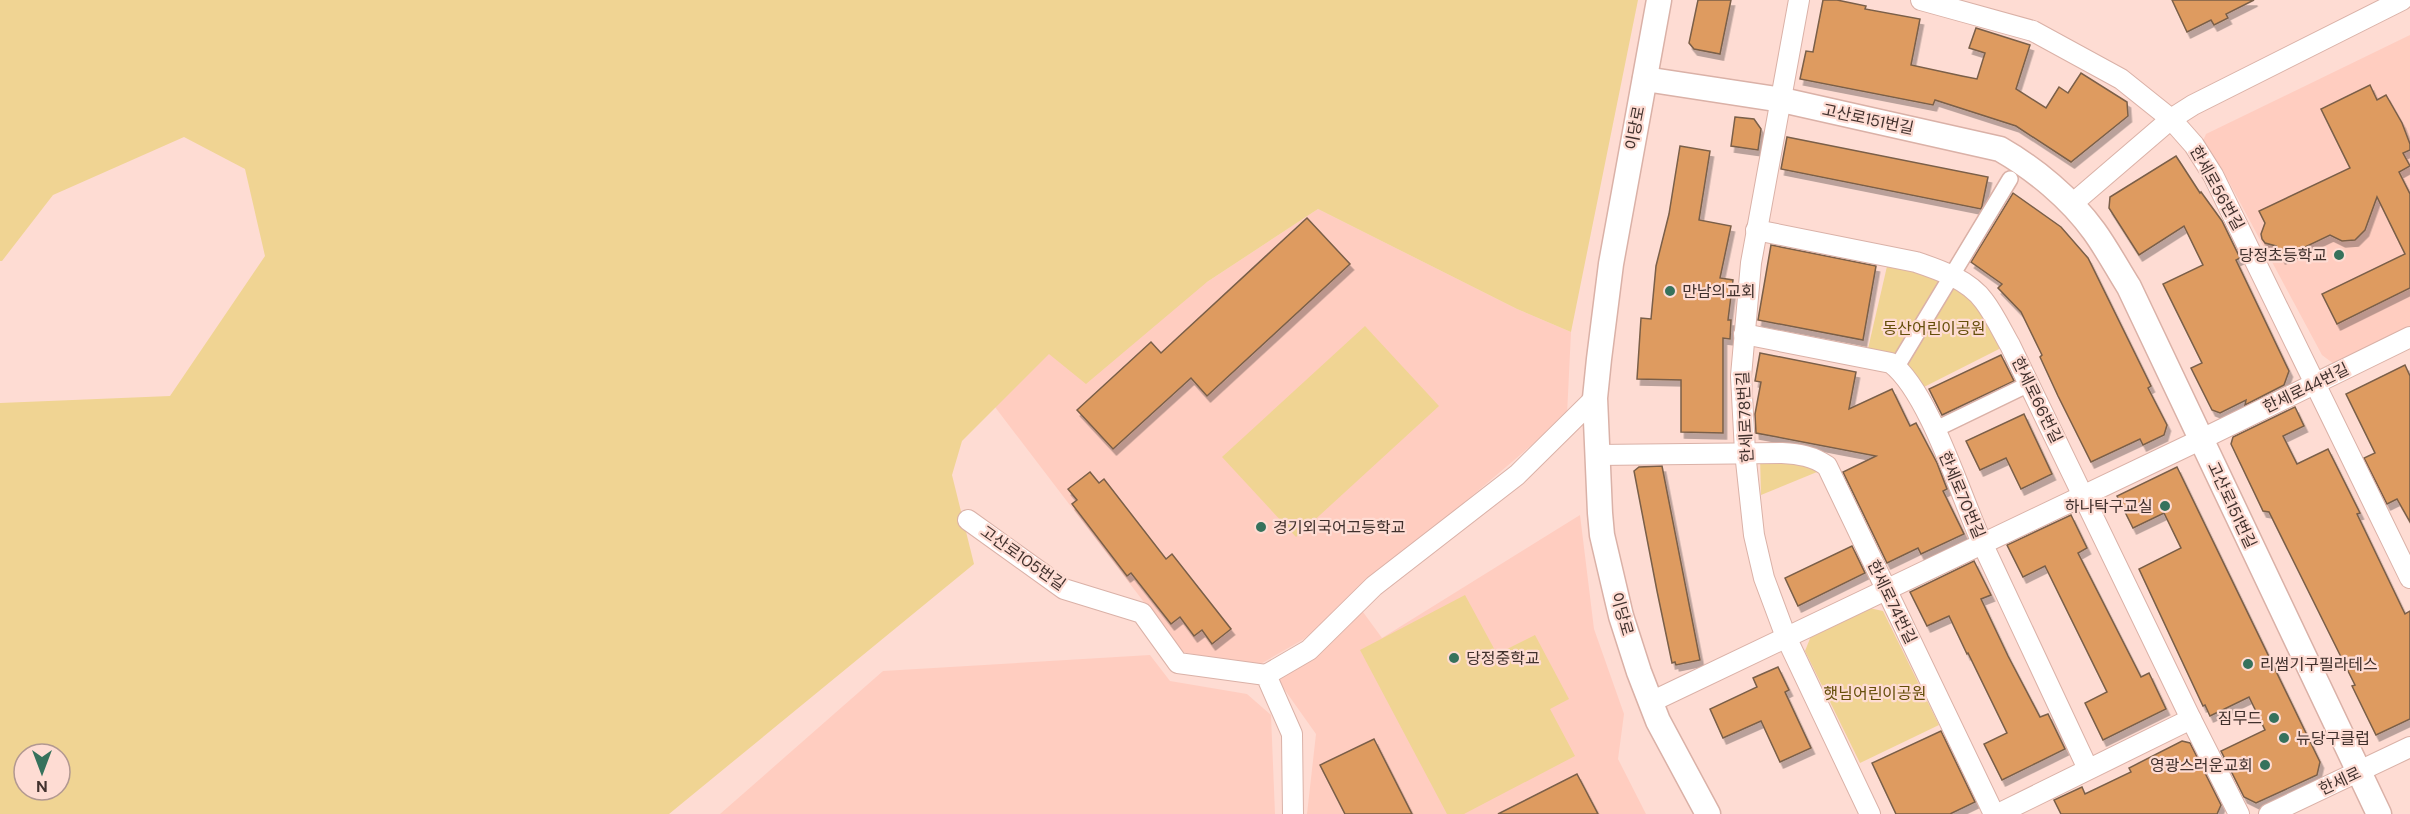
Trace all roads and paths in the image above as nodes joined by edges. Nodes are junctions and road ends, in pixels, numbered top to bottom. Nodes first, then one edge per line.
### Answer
1 (1659, 0) edge
2 (1799, 0) edge
3 (1921, 0) edge
4 (2402, 0) edge
5 (1645, 80) junction
6 (1782, 100) junction
7 (2171, 119) junction
8 (2010, 179) dead end
9 (2072, 204) junction
10 (1756, 230) junction
11 (1951, 276) junction
12 (1744, 334) junction
13 (2410, 337) edge
14 (1896, 368) junction
15 (2316, 383) junction
16 (2029, 384) junction
17 (1595, 398) junction
18 (1934, 430) junction
19 (2202, 439) junction
20 (1745, 452) junction
21 (1597, 455) junction
22 (2083, 496) junction
23 (968, 520) dead end
24 (1983, 544) junction
25 (2410, 578) edge
26 (1886, 590) junction
27 (1786, 637) junction
28 (1266, 675) junction
29 (1651, 702) junction
30 (2191, 719) junction
31 (2410, 747) edge
32 (2088, 769) junction
33 (2359, 772) junction
34 (1293, 814) edge
35 (1708, 814) edge
36 (1869, 814) edge
37 (1996, 814) edge
38 (2239, 814) edge
39 (2269, 814) edge
40 (2379, 814) edge

1 - 5 street, 이당로
2 - 6 street, 한세로78번길
3 - 7 street, 한세로56번길
4 - 7 street
5 - 6 street, 고산로151번길
5 - 17 street, 이당로
6 - 9 street, 고산로151번길
6 - 10 street, 한세로78번길
7 - 9 street
7 - 15 street, 한세로56번길
8 - 11 street
9 - 19 street, 고산로151번길
10 - 11 street, 한세로66번길
10 - 12 street, 한세로78번길
11 - 14 street
11 - 16 street, 한세로66번길
12 - 14 street
12 - 20 street, 한세로78번길
13 - 15 street, 한세로44번길
14 - 18 street, 한세로70번길
15 - 19 street, 한세로44번길
15 - 25 street, 한세로56번길
16 - 18 street
16 - 22 street, 한세로66번길
17 - 21 street, 이당로
17 - 28 street
18 - 24 street, 한세로70번길
19 - 22 street, 한세로44번길
19 - 33 street, 고산로151번길
20 - 21 street, 한세로74번길
20 - 26 street, 한세로74번길
20 - 27 street, 한세로78번길
21 - 29 street, 이당로
22 - 24 street, 한세로44번길
22 - 30 street, 한세로66번길
23 - 28 street, 고산로105번길
24 - 26 street, 한세로44번길
24 - 32 street, 한세로70번길
26 - 27 street, 한세로44번길
26 - 37 street, 한세로74번길
27 - 29 street, 한세로44번길
27 - 36 street, 한세로78번길
28 - 34 street
29 - 35 street, 이당로
30 - 32 street
30 - 38 street, 한세로66번길
31 - 33 street, 한세로
32 - 37 street
33 - 39 street, 한세로
33 - 40 street, 고산로151번길

